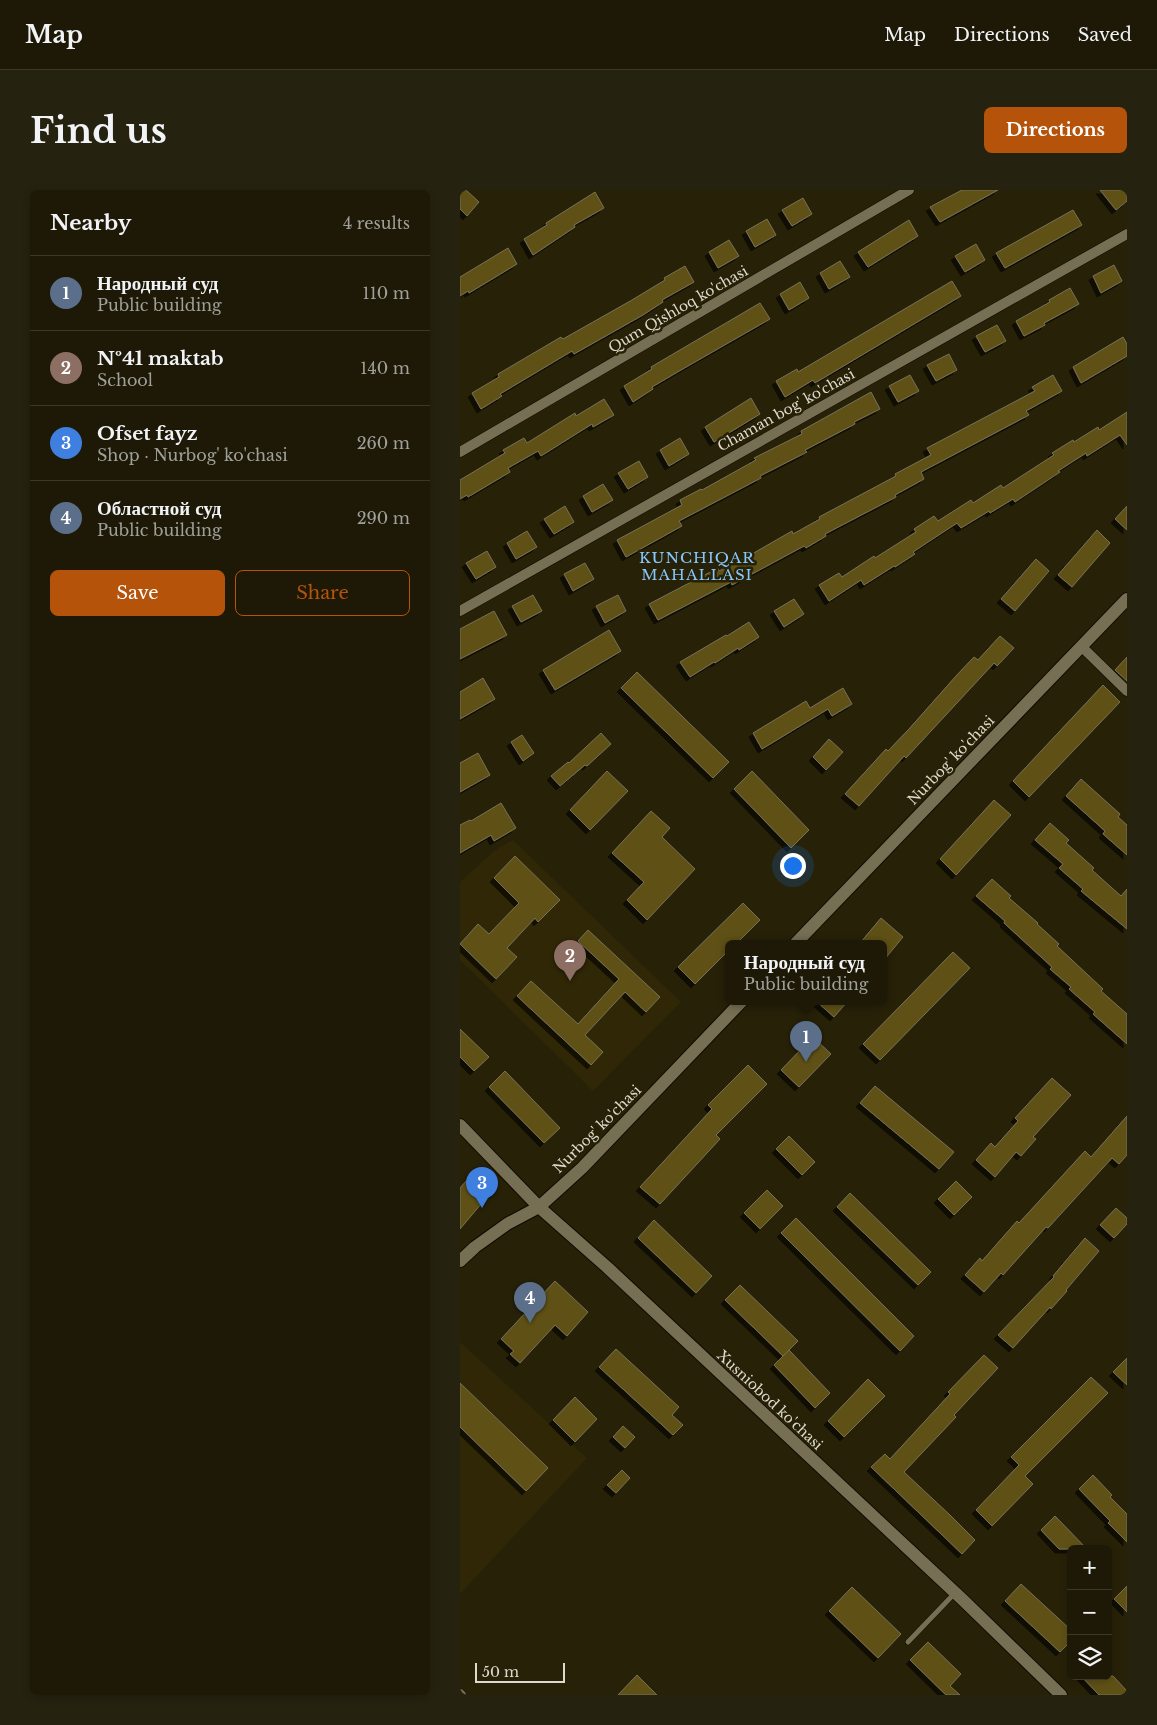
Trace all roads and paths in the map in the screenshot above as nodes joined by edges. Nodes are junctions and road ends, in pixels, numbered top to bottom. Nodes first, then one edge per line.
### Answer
1 (909, 190) edge
2 (1127, 234) edge
3 (460, 452) edge
4 (1127, 598) edge
5 (460, 611) edge
6 (1081, 646) junction
7 (1127, 691) edge
8 (799, 940) edge
9 (738, 1005) edge
10 (460, 1125) edge
11 (539, 1207) junction
12 (460, 1261) edge
13 (955, 1593) junction
14 (908, 1642) dead end
15 (1061, 1695) edge

1 - 3 street, Qum Qishloq ko'chasi
2 - 5 street, Chaman bog' ko'chasi
4 - 6 street, Nurbog' ko'chasi
6 - 7 street
6 - 8 street, Nurbog' ko'chasi
9 - 11 street, Nurbog' ko'chasi
10 - 11 street, Xusniobod ko'chasi
11 - 12 street, Nurbog' ko'chasi
11 - 13 street, Xusniobod ko'chasi
13 - 14 lane
13 - 15 street, Xusniobod ko'chasi

